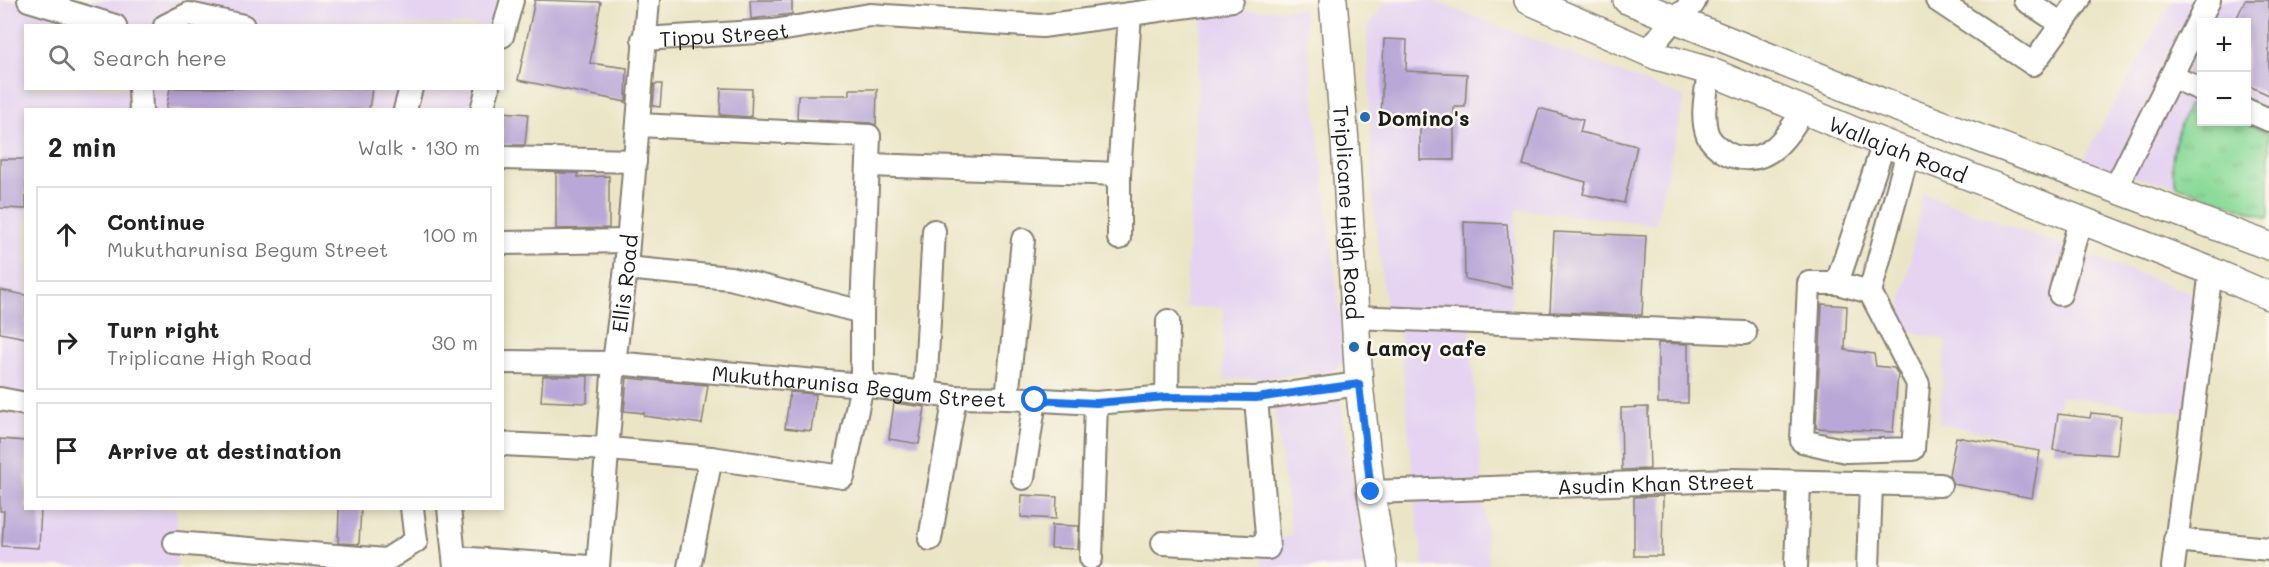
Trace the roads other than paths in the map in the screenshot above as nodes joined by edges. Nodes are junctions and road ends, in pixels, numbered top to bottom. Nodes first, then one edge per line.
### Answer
1 (29, 0) edge
2 (512, 0) edge
3 (648, 0) edge
4 (1232, 0) edge
5 (1333, 0) edge
6 (1528, 0) edge
7 (1627, 0) edge
8 (1695, 0) edge
9 (1937, 0) edge
10 (2025, 0) edge
11 (2079, 0) edge
12 (2209, 0) edge
13 (1130, 14) junction
14 (1674, 19) junction
15 (108, 24) edge
16 (169, 24) edge
17 (234, 24) edge
18 (2062, 24) junction
19 (504, 29) edge
20 (644, 39) junction
21 (1647, 52) junction
22 (1708, 71) junction
23 (2171, 76) junction
24 (2197, 88) edge
25 (140, 90) edge
26 (410, 90) edge
27 (487, 90) edge
28 (141, 108) edge
29 (406, 108) edge
30 (483, 108) edge
31 (1803, 110) junction
32 (2251, 112) edge
33 (2269, 120) edge
34 (638, 125) junction
35 (1896, 148) junction
36 (504, 158) edge
37 (635, 160) junction
38 (869, 165) junction
39 (1119, 174) junction
40 (2115, 189) junction
41 (2079, 221) junction
42 (934, 231) dead end
43 (1119, 237) dead end
44 (1023, 240) dead end
45 (628, 241) junction
46 (504, 243) edge
47 (2269, 246) edge
48 (626, 268) junction
49 (2211, 271) junction
50 (1837, 283) junction
51 (1870, 292) junction
52 (2060, 294) dead end
53 (2269, 296) edge
54 (862, 312) junction
55 (1354, 317) junction
56 (1168, 321) dead end
57 (1745, 333) dead end
58 (504, 362) edge
59 (614, 363) junction
60 (1359, 384) junction
61 (862, 385) junction
62 (925, 392) junction
63 (956, 397) junction
64 (1167, 397) junction
65 (1006, 398) junction
66 (1256, 398) junction
67 (0, 399) edge
68 (1035, 400) junction
69 (1096, 403) junction
70 (24, 404) edge
71 (504, 444) edge
72 (609, 449) junction
73 (711, 458) junction
74 (1023, 478) dead end
75 (1800, 482) junction
76 (1871, 485) junction
77 (1940, 485) dead end
78 (1371, 492) junction
79 (412, 510) edge
80 (449, 510) edge
81 (930, 538) dead end
82 (2175, 540) junction
83 (175, 543) dead end
84 (1163, 543) dead end
85 (2269, 549) edge
86 (1091, 558) dead end
87 (253, 559) edge
88 (455, 562) edge
89 (386, 564) edge
90 (590, 567) edge
91 (597, 567) edge
92 (689, 567) edge
93 (1383, 567) edge
94 (1796, 567) edge
95 (1868, 567) edge
96 (2173, 567) edge

1 - 15 street
2 - 19 street
3 - 20 street, Ellis Road
4 - 13 street, Tippu Street
5 - 55 main road, Triplicane High Road
6 - 21 main road, Wallajah Road
7 - 14 main road, Wallajah Road
8 - 14 street
9 - 18 street
10 - 18 street
11 - 18 street
12 - 23 street
13 - 20 street, Tippu Street
13 - 39 street
14 - 21 street
14 - 40 main road, Wallajah Road
16 - 17 street
20 - 34 street, Ellis Road
21 - 22 main road, Wallajah Road
22 - 31 main road, Wallajah Road
22 - 31 street
23 - 24 street
23 - 40 street
25 - 28 street
26 - 29 street
27 - 30 street
31 - 35 main road, Wallajah Road
32 - 33 street
34 - 37 street, Ellis Road
34 - 38 street
35 - 41 main road, Wallajah Road
35 - 50 street
35 - 51 street
36 - 37 street
37 - 45 street, Ellis Road
38 - 39 street
38 - 54 street
39 - 43 street
40 - 47 main road, Wallajah Road
41 - 49 main road, Wallajah Road
41 - 52 street
42 - 62 street
44 - 65 street
45 - 46 street
45 - 48 street, Ellis Road
48 - 54 street
48 - 59 street, Ellis Road
49 - 53 main road, Wallajah Road
49 - 82 street
50 - 51 street
50 - 51 street
54 - 61 street
55 - 57 street
55 - 60 main road, Triplicane High Road
56 - 64 street
58 - 59 street, Mukutharunisa Begum Street
59 - 61 street, Mukutharunisa Begum Street
59 - 72 street, Ellis Road
60 - 66 street, Mukutharunisa Begum Street
60 - 78 main road, Triplicane High Road
61 - 62 street, Mukutharunisa Begum Street
61 - 73 street
62 - 63 street, Mukutharunisa Begum Street
63 - 65 street, Mukutharunisa Begum Street
63 - 81 street
64 - 66 street, Mukutharunisa Begum Street
64 - 69 street, Mukutharunisa Begum Street
65 - 68 street, Mukutharunisa Begum Street
66 - 84 street
67 - 70 street
68 - 69 street, Mukutharunisa Begum Street
68 - 74 street
69 - 86 street
71 - 72 street
72 - 73 street
72 - 91 street, Ellis Road
73 - 92 street
75 - 76 street, Asudin Khan Street
75 - 78 street, Asudin Khan Street
75 - 94 street
76 - 77 street, Asudin Khan Street
76 - 95 street
78 - 93 main road, Triplicane High Road
79 - 89 street
80 - 88 street
82 - 85 street
82 - 96 street
83 - 87 street
87 - 89 street
88 - 90 street

